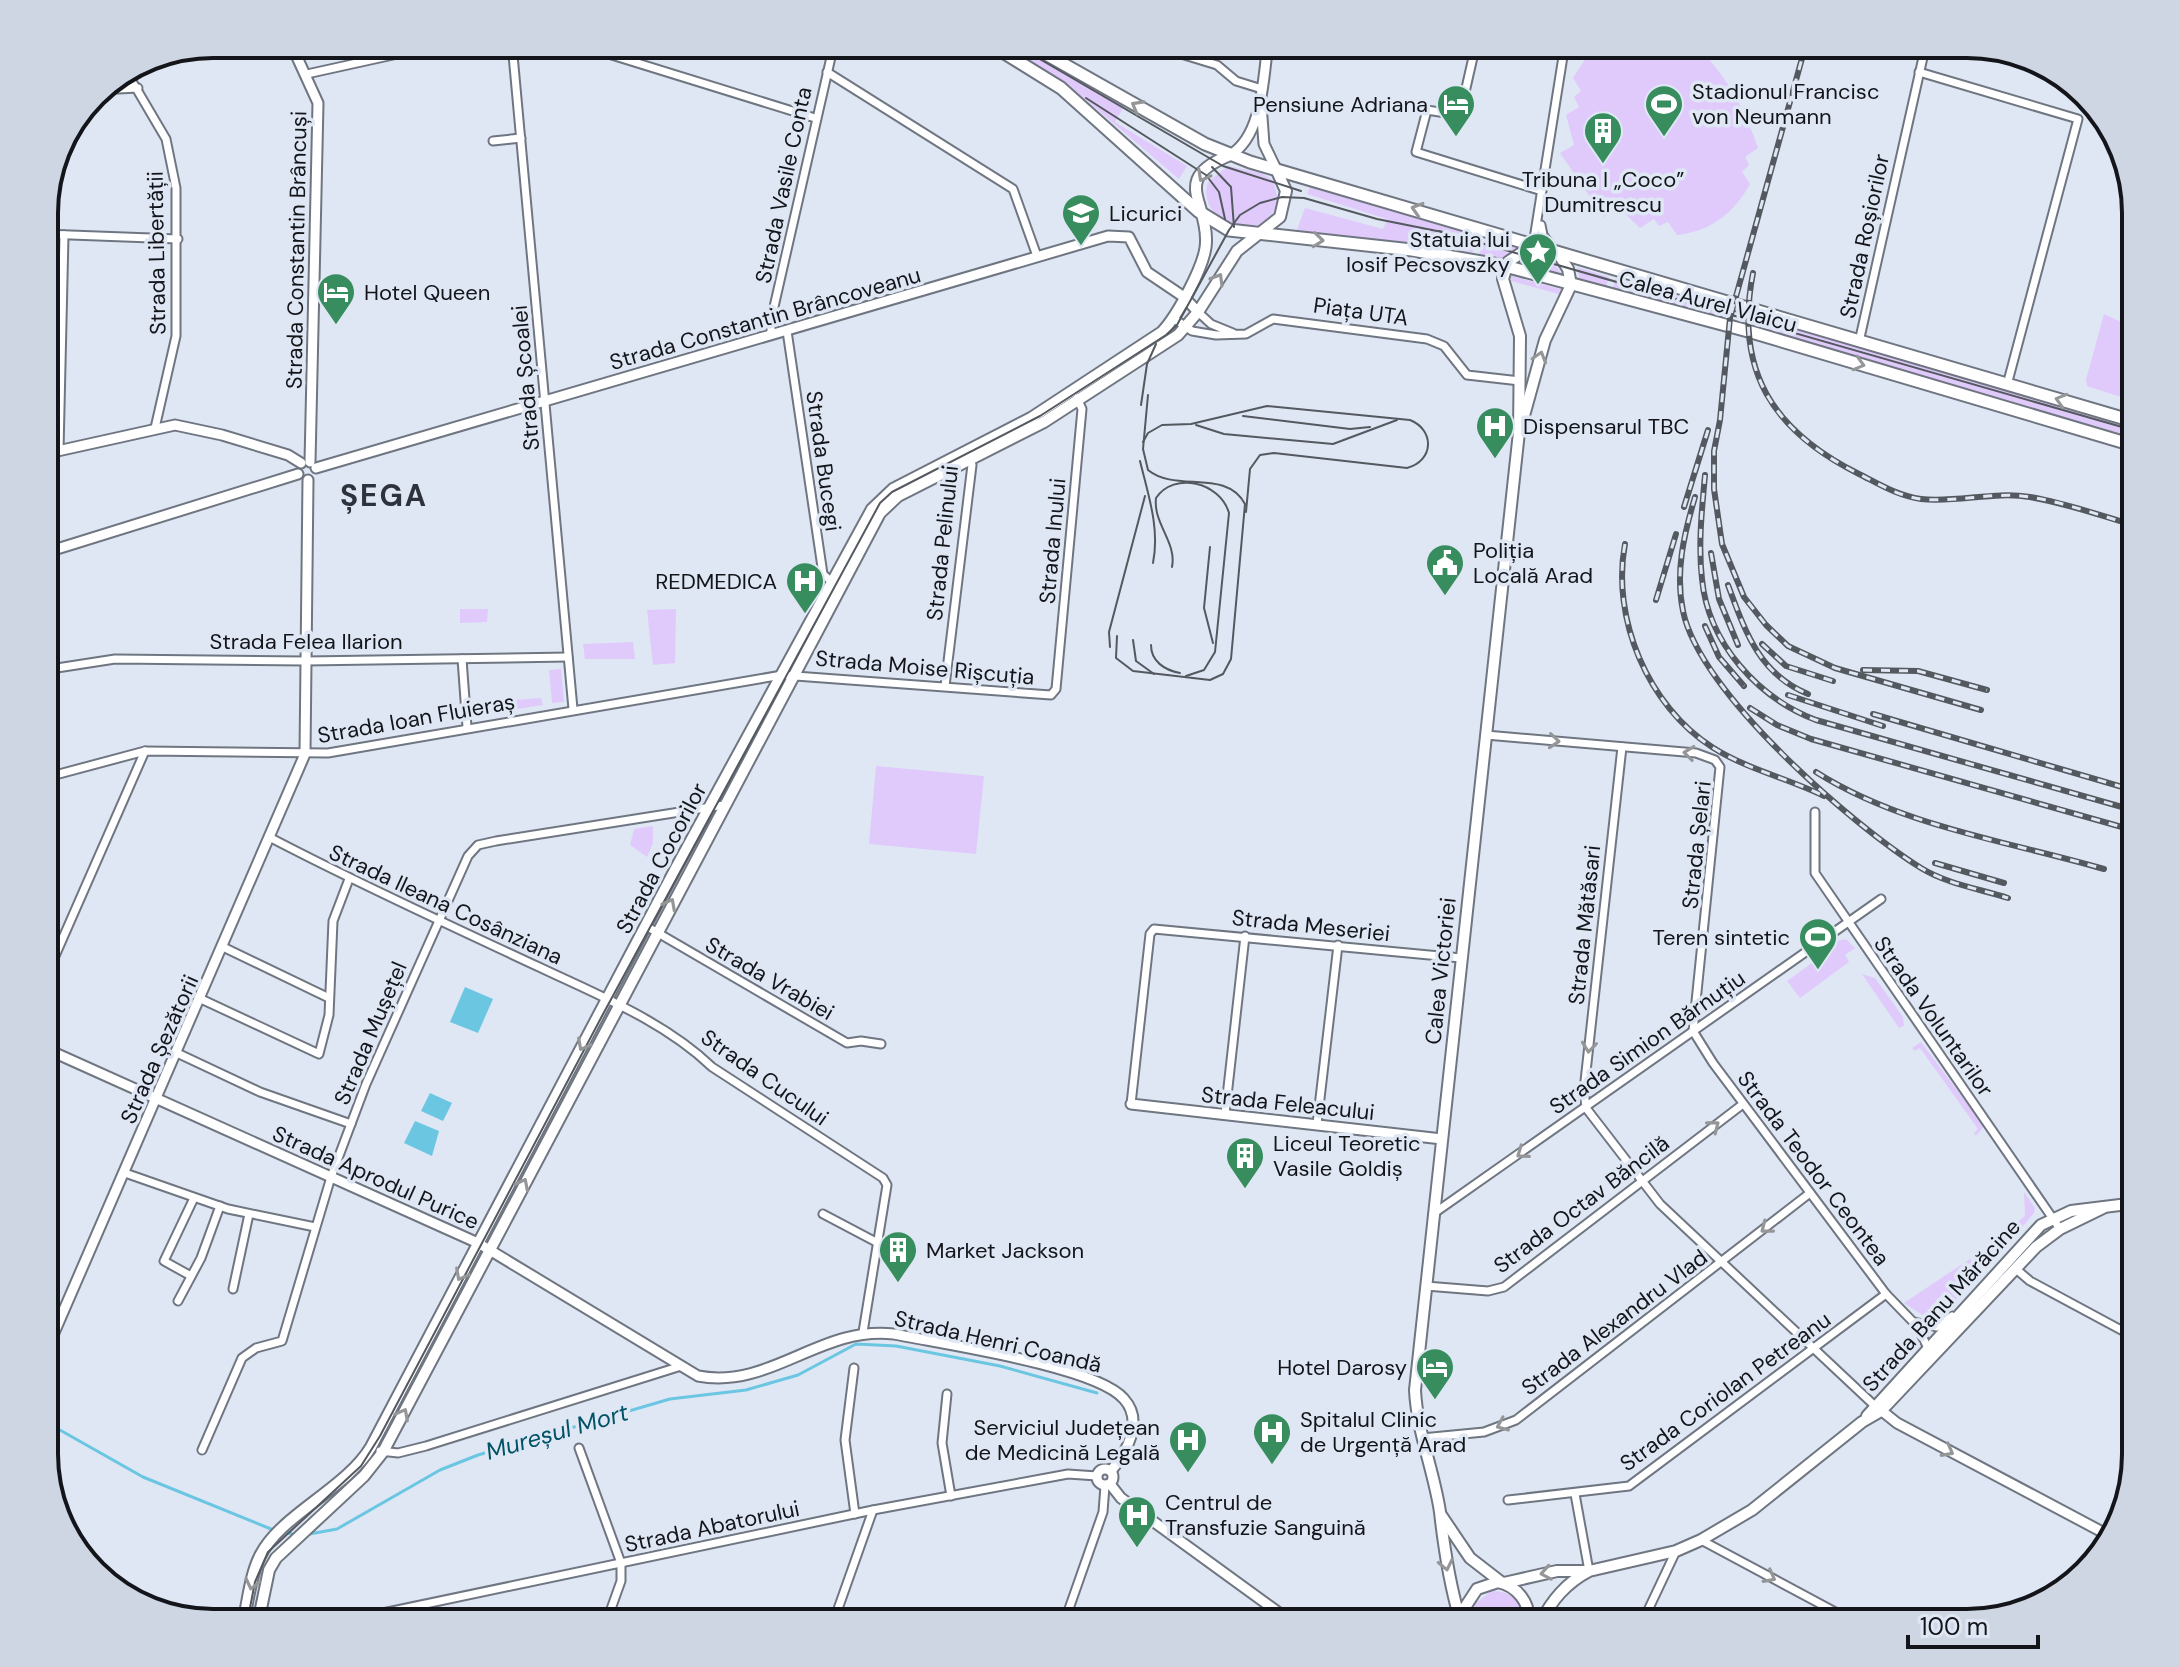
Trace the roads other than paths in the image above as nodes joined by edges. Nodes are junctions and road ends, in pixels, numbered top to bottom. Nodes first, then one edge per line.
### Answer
1 (298, 58) edge
2 (380, 58) edge
3 (513, 58) edge
4 (621, 58) edge
5 (830, 58) edge
6 (1014, 58) edge
7 (1053, 58) edge
8 (1194, 58) edge
9 (1266, 58) edge
10 (1473, 58) edge
11 (1563, 58) edge
12 (1922, 58) edge
13 (827, 72) junction
14 (1919, 72) junction
15 (307, 74) junction
16 (133, 81) edge
17 (138, 88) junction
18 (121, 89) edge
19 (1261, 92) junction
20 (815, 118) junction
21 (521, 138) junction
22 (493, 141) dead end
23 (1230, 155) junction
24 (1276, 169) junction
25 (1542, 191) junction
26 (1198, 211) junction
27 (1539, 219) junction
28 (58, 235) edge
29 (64, 235) junction
30 (1261, 235) junction
31 (178, 239) junction
32 (1533, 245) junction
33 (1558, 253) junction
34 (1037, 256) junction
35 (1505, 266) junction
36 (1571, 285) junction
37 (1184, 297) junction
38 (1196, 309) junction
39 (1173, 318) junction
40 (1185, 327) junction
41 (787, 331) junction
42 (771, 334) junction
43 (1239, 335) junction
44 (1859, 342) junction
45 (1520, 381) junction
46 (2007, 385) junction
47 (1076, 397) junction
48 (546, 402) junction
49 (2122, 418) edge
50 (1520, 427) junction
51 (155, 428) junction
52 (2122, 442) edge
53 (59, 451) joint
54 (969, 457) junction
55 (309, 464) junction
56 (298, 474) junction
57 (308, 480) junction
58 (58, 549) edge
59 (836, 585) junction
60 (568, 657) junction
61 (462, 659) junction
62 (306, 661) junction
63 (58, 668) edge
64 (788, 675) junction
65 (945, 686) junction
66 (1053, 694) joint
67 (573, 709) junction
68 (467, 727) junction
69 (1486, 735) junction
70 (1622, 747) junction
71 (145, 751) junction
72 (305, 754) junction
73 (58, 774) edge
74 (724, 805) junction
75 (710, 807) junction
76 (1815, 812) dead end
77 (271, 838) junction
78 (349, 879) junction
79 (1881, 899) dead end
80 (437, 920) junction
81 (1846, 923) junction
82 (651, 929) junction
83 (1245, 936) junction
84 (1338, 945) junction
85 (223, 947) junction
86 (58, 949) edge
87 (1461, 958) junction
88 (329, 998) junction
89 (201, 999) junction
90 (613, 1002) junction
91 (1693, 1031) junction
92 (881, 1044) dead end
93 (177, 1053) junction
94 (58, 1054) edge
95 (156, 1099) junction
96 (1131, 1104) joint
97 (1743, 1104) junction
98 (1586, 1108) junction
99 (1225, 1114) junction
100 (351, 1124) junction
101 (1317, 1124) junction
102 (1442, 1139) junction
103 (125, 1173) junction
104 (331, 1177) junction
105 (1641, 1183) junction
106 (1810, 1193) junction
107 (194, 1198) junction
108 (2122, 1205) edge
109 (220, 1206) junction
110 (2103, 1208) junction
111 (249, 1214) junction
112 (823, 1214) dead end
113 (1433, 1214) junction
114 (2053, 1218) junction
115 (315, 1227) junction
116 (2060, 1229) junction
117 (478, 1243) junction
118 (878, 1243) junction
119 (490, 1249) junction
120 (1722, 1263) junction
121 (2016, 1269) junction
122 (191, 1276) junction
123 (1426, 1286) junction
124 (233, 1289) dead end
125 (1886, 1294) junction
126 (178, 1301) dead end
127 (1965, 1310) junction
128 (1912, 1321) junction
129 (58, 1324) edge
130 (2122, 1330) edge
131 (863, 1332) junction
132 (1814, 1348) junction
133 (1929, 1350) junction
134 (678, 1367) junction
135 (854, 1368) dead end
136 (947, 1394) dead end
137 (1878, 1408) junction
138 (1422, 1438) junction
139 (371, 1447) junction
140 (579, 1448) dead end
141 (202, 1450) dead end
142 (383, 1452) junction
143 (1111, 1471) junction
144 (1097, 1476) junction
145 (1108, 1485) junction
146 (1575, 1494) junction
147 (951, 1496) junction
148 (1508, 1500) dead end
149 (873, 1510) junction
150 (1440, 1513) junction
151 (855, 1514) junction
152 (2101, 1531) edge
153 (1701, 1540) junction
154 (1676, 1551) junction
155 (621, 1563) junction
156 (1589, 1571) junction
157 (1503, 1583) junction
158 (246, 1609) edge
159 (261, 1609) edge
160 (399, 1609) edge
161 (611, 1609) edge
162 (838, 1609) edge
163 (1069, 1609) edge
164 (1268, 1609) edge
165 (1456, 1609) edge
166 (1465, 1609) edge
167 (1526, 1609) edge
168 (1549, 1609) edge
169 (1649, 1609) edge
170 (1830, 1609) edge

1 - 15 street, Strada Constantin Brâncuși
2 - 15 street
3 - 21 street, Strada Școalei
4 - 20 street
5 - 13 street, Strada Vasile Conta
6 - 26 main road, Calea Aurel Vlaicu
23 -> 7 main road, Calea Aurel Vlaicu
8 - 19 street
9 - 19 street
10 - 25 street
11 - 25 street
12 - 14 street, Strada Roșiorilor
13 - 20 street, Strada Vasile Conta
13 - 34 street
14 - 44 street, Strada Roșiorilor
14 - 46 street
15 - 55 street, Strada Constantin Brâncuși
16 - 17 street, Strada Libertății
17 - 18 street
17 - 31 street, Strada Libertății
19 - 23 street
19 - 24 street
20 - 42 street, Strada Vasile Conta
21 - 22 street
21 - 48 street, Strada Școalei
23 - 24 main road, Calea Aurel Vlaicu
23 -> 26 main road
24 - 30 main road
32 -> 24 main road, Calea Aurel Vlaicu
25 - 27 street
26 - 30 main road, Calea Aurel Vlaicu
26 - 37 main road, Strada Cocorilor
27 - 32 street
27 - 33 street
28 - 29 street
29 - 31 street
29 - 53 street
30 -> 35 main road, Calea Aurel Vlaicu
38 -> 30 main road, Strada Cocorilor
31 - 51 street, Strada Libertății
32 - 33 main road, Calea Aurel Vlaicu
32 - 35 main road
33 - 36 main road
33 - 44 main road, Calea Aurel Vlaicu
34 - 37 street, Strada Constantin Brâncoveanu
34 - 41 street, Strada Constantin Brâncoveanu
35 - 36 main road, Calea Aurel Vlaicu
35 - 45 main road, Calea Victoriei
50 -> 36 main road, Calea Victoriei
36 -> 52 main road, Calea Aurel Vlaicu
37 - 38 street, Strada Constantin Brâncoveanu
37 - 39 main road, Strada Cocorilor
38 - 40 main road, Strada Cocorilor
38 - 43 street
39 - 40 street
39 - 47 main road, Strada Cocorilor
40 - 43 street
40 - 47 main road, Strada Cocorilor
41 - 42 street, Strada Constantin Brâncoveanu
41 - 59 street, Strada Bucegi
42 - 48 street, Strada Constantin Brâncoveanu
43 - 45 street, Piața UTA
44 - 46 main road, Calea Aurel Vlaicu
45 - 50 main road, Calea Victoriei
49 -> 46 main road, Calea Aurel Vlaicu
47 - 54 main road, Strada Cocorilor
47 - 66 street, Strada Inului
48 - 55 street, Strada Constantin Brâncoveanu
48 - 60 street, Strada Școalei
50 - 69 main road, Calea Victoriei
51 - 53 street
51 - 55 street
54 - 59 main road, Strada Cocorilor
54 - 65 street, Strada Pelinului
55 - 56 street, Strada Constantin Brâncuși
55 - 57 street
56 - 57 street
56 - 58 street
57 - 62 street
59 - 64 main road, Strada Cocorilor
60 - 61 street, Strada Felea Ilarion
60 - 67 street, Strada Școalei
61 - 62 street, Strada Felea Ilarion
61 - 68 street
62 - 63 street, Strada Felea Ilarion
62 - 72 street
64 - 65 street, Strada Moise Rișcuția
64 - 67 street, Strada Ioan Fluieraș
64 - 74 main road, Strada Cocorilor
64 - 75 main road, Strada Cocorilor
65 - 66 street, Strada Moise Rișcuția
67 - 68 street, Strada Ioan Fluieraș
68 - 72 street, Strada Ioan Fluieraș
69 -> 70 street
69 - 87 main road, Calea Victoriei
91 -> 70 street, Strada Șelari
70 -> 98 street, Strada Mătăsari
71 - 72 street, Strada Ioan Fluieraș
71 - 73 street, Strada Ioan Fluieraș
71 - 86 street
72 - 77 street, Strada Șezătorii
74 - 75 street, Strada Mușețel
82 -> 74 main road, Strada Cocorilor
75 - 80 street, Strada Mușețel
75 - 82 main road, Strada Cocorilor
76 - 81 street, Strada Voluntarilor
77 - 78 street, Strada Ileana Cosânziana
77 - 85 street, Strada Șezătorii
78 - 80 street, Strada Ileana Cosânziana
78 - 88 street
79 - 81 street, Strada Simion Bărnuțiu
80 - 90 street, Strada Ileana Cosânziana
80 - 100 street, Strada Mușețel
81 - 91 street, Strada Simion Bărnuțiu
81 - 114 street, Strada Voluntarilor
82 - 90 main road, Strada Cocorilor
82 - 92 street, Strada Vrabiei
83 - 84 street, Strada Meseriei
83 - 96 street, Strada Meseriei
83 - 99 street
84 - 87 street, Strada Meseriei
84 - 101 street
85 - 88 street
85 - 89 street, Strada Șezătorii
87 - 102 main road, Calea Victoriei
88 - 89 street
89 - 93 street, Strada Șezătorii
90 -> 117 main road, Strada Cocorilor
90 - 118 street, Strada Cucului
119 -> 90 main road, Strada Cocorilor
91 - 97 street, Strada Teodor Ceontea
91 - 98 street, Strada Simion Bărnuțiu
93 - 95 street, Strada Șezătorii
93 - 100 street
94 - 95 street, Strada Aprodul Purice
95 - 103 street, Strada Șezătorii
95 - 104 street, Strada Aprodul Purice
96 - 99 street, Strada Feleacului
105 -> 97 street, Strada Octav Băncilă
97 - 106 street, Strada Teodor Ceontea
98 - 105 street
98 -> 113 street, Strada Simion Bărnuțiu
99 - 101 street, Strada Feleacului
100 - 104 street, Strada Mușețel
101 - 102 street, Strada Feleacului
102 - 113 main road, Calea Victoriei
103 - 107 street
103 - 129 street, Strada Șezătorii
104 - 115 street, Strada Mușețel
104 - 117 street, Strada Aprodul Purice
105 - 120 street
105 - 123 street, Strada Octav Băncilă
106 -> 120 street, Strada Alexandru Vlad
106 - 125 street, Strada Teodor Ceontea
107 - 109 street
107 - 122 street
108 - 110 main road
109 - 111 street
109 - 122 street
110 - 114 main road
110 - 116 main road, Strada Banu Mărăcine
111 - 115 street
111 - 124 street
112 - 118 street
113 - 123 main road, Calea Victoriei
114 - 116 street, Strada Voluntarilor
114 - 127 main road, Strada Banu Mărăcine
115 - 141 street, Strada Mușețel
116 - 121 main road, Strada Banu Mărăcine
117 - 119 street, Strada Aprodul Purice
117 -> 139 main road, Strada Cocorilor
118 - 131 street
119 - 134 street, Strada Aprodul Purice
142 -> 119 main road, Strada Cocorilor
120 - 132 street
120 -> 138 street, Strada Alexandru Vlad
121 - 130 street
121 - 137 main road, Strada Banu Mărăcine
122 - 126 street
123 - 138 main road, Calea Victoriei
125 - 128 street, Strada Teodor Ceontea
125 - 132 street, Strada Coriolan Petreanu
127 - 128 street
127 - 133 main road, Strada Banu Mărăcine
128 - 133 street, Strada Teodor Ceontea
131 - 134 street, Strada Henri Coandă
131 - 143 street, Strada Henri Coandă
132 - 137 street
132 - 146 street, Strada Coriolan Petreanu
133 - 137 main road, Strada Banu Mărăcine
134 - 142 street
135 - 151 street
136 - 147 street
137 -> 152 street
137 - 153 main road, Strada Banu Mărăcine
138 - 150 main road, Calea Victoriei
139 - 142 street
139 -> 158 main road, Strada Cocorilor
140 - 155 street
142 - 159 main road, Strada Cocorilor
143 - 144 street
143 - 145 street
144 - 145 street
144 - 147 street, Strada Abatorului
145 - 163 street
145 - 164 street
146 - 148 street, Strada Coriolan Petreanu
146 - 156 street
147 - 149 street, Strada Abatorului
149 - 151 street, Strada Abatorului
149 - 162 street
150 - 157 main road, Calea Victoriei
150 -> 165 main road, Calea Victoriei
151 - 155 street, Strada Abatorului
153 - 154 main road, Strada Banu Mărăcine
153 -> 170 street
154 - 156 main road, Strada Banu Mărăcine
154 - 169 street
155 - 160 street, Strada Abatorului
155 - 161 street
156 -> 157 main road, Strada Banu Mărăcine
156 - 168 main road, Strada Banu Mărăcine
157 - 166 main road, Strada Banu Mărăcine
157 - 167 main road, Calea Victoriei

